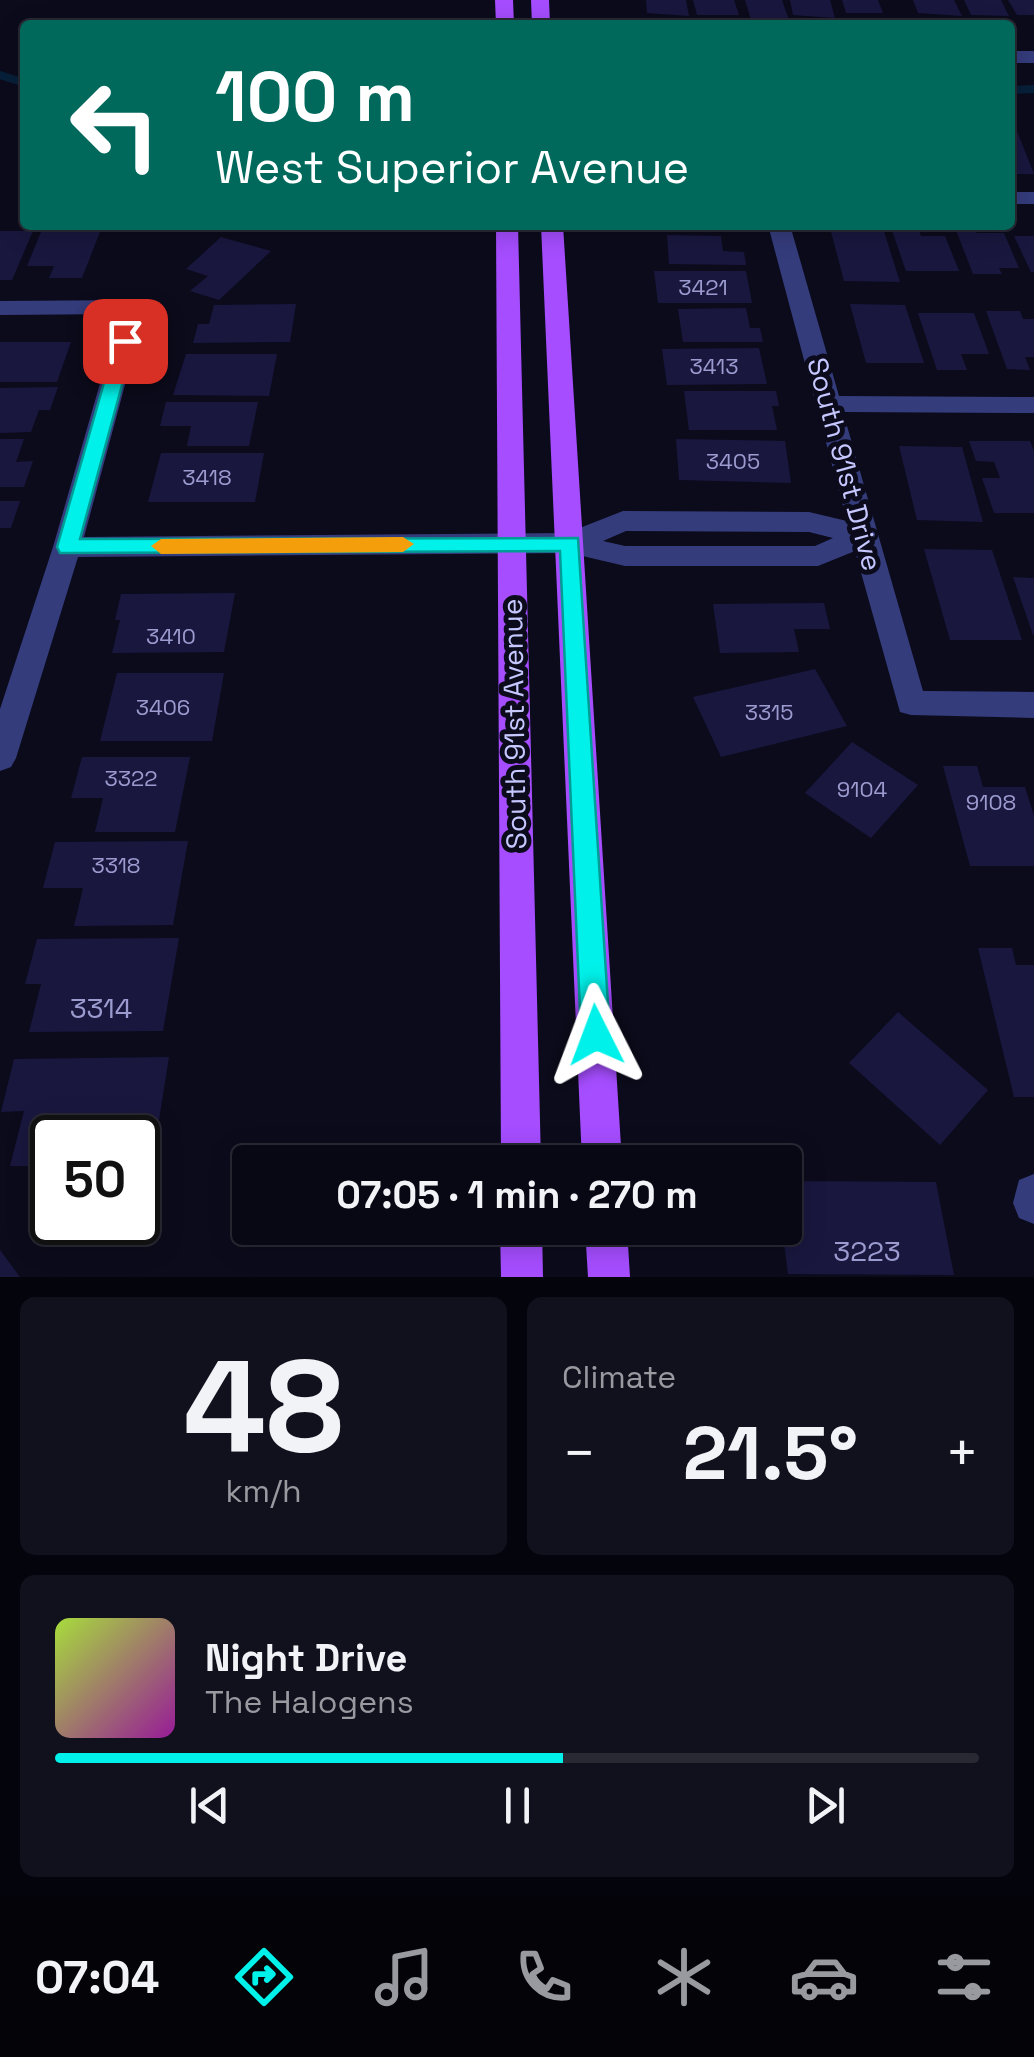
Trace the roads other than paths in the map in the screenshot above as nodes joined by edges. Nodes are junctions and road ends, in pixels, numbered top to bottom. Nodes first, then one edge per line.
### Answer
1 (507, 230) edge
2 (552, 230) edge
3 (780, 230) edge
4 (0, 308) edge
5 (828, 404) junction
6 (1034, 405) edge
7 (864, 535) junction
8 (510, 544) junction
9 (570, 544) junction
10 (67, 547) junction
11 (1034, 704) edge
12 (0, 758) edge
13 (520, 1145) edge
14 (601, 1145) edge
15 (521, 1245) edge
16 (607, 1245) edge
17 (522, 1277) edge
18 (609, 1277) edge

1 - 8 main road, South 91st Avenue
2 - 9 main road
3 - 5 street, South 91st Drive
4 - 10 street
5 - 6 street
5 - 7 street, South 91st Drive
7 - 9 street
7 - 11 street, South 91st Drive
8 - 9 street
8 - 10 street
8 - 13 main road, South 91st Avenue
9 - 14 main road
10 - 12 street
15 - 17 main road
16 - 18 main road

